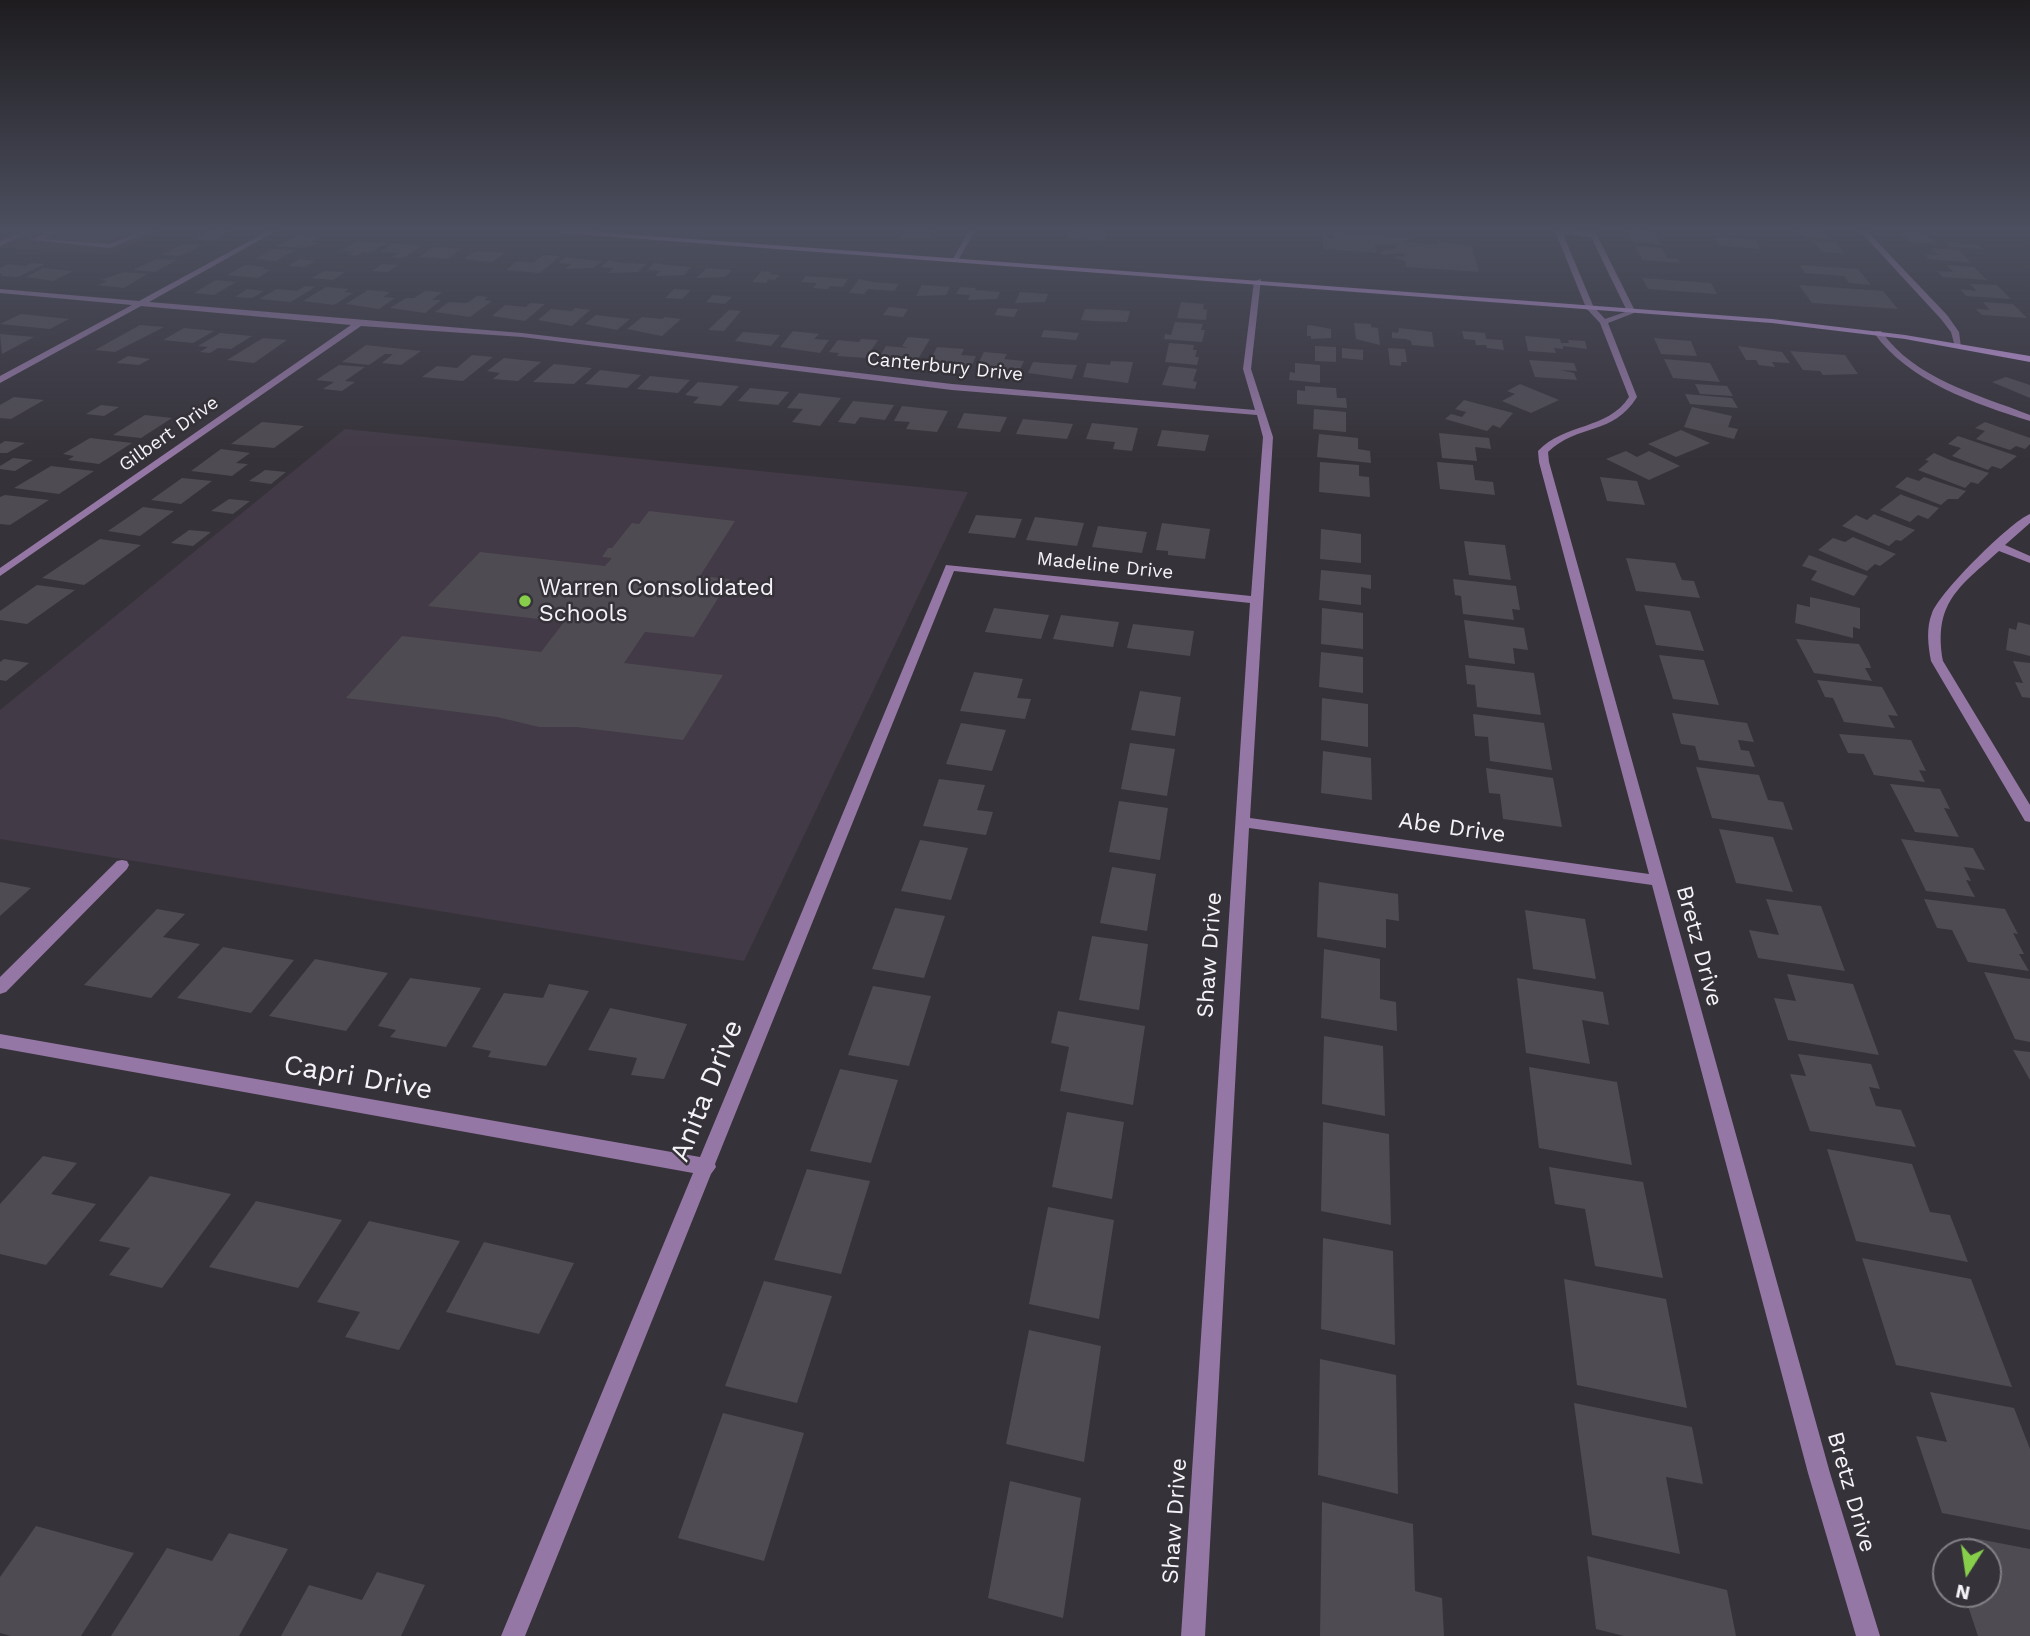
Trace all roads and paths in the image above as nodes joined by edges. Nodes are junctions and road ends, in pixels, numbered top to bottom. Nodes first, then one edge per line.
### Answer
1 (133, 307) edge
2 (188, 307) edge
3 (1255, 307) edge
4 (1582, 307) edge
5 (1629, 307) edge
6 (1935, 307) edge
7 (1590, 308) junction
8 (1631, 311) junction
9 (1604, 322) junction
10 (359, 323) junction
11 (1878, 332) junction
12 (1958, 345) junction
13 (2030, 359) edge
14 (0, 380) edge
15 (1260, 413) junction
16 (2030, 418) edge
17 (2030, 517) edge
18 (1999, 547) junction
19 (2030, 560) edge
20 (950, 567) joint
21 (0, 573) edge
22 (1256, 600) junction
23 (2030, 817) edge
24 (1243, 822) junction
25 (122, 865) dead end
26 (1655, 880) junction
27 (0, 987) edge
28 (0, 1041) edge
29 (707, 1167) junction
30 (513, 1636) edge
31 (1193, 1636) edge
32 (1868, 1636) edge

1 - 14 street
2 - 10 street, Canterbury Drive
3 - 15 street, Shaw Drive
4 - 7 main road
5 - 8 street
6 - 12 street
7 - 8 main road
7 - 9 street, Bretz Drive
8 - 9 street
8 - 11 main road
9 - 26 street, Bretz Drive
10 - 15 street, Canterbury Drive
10 - 21 street, Gilbert Drive
11 - 12 main road
11 - 16 street
12 - 13 main road
15 - 22 street, Shaw Drive
17 - 18 street
18 - 19 street
18 - 23 street
20 - 22 street, Madeline Drive
20 - 29 street, Anita Drive
22 - 24 street, Shaw Drive
24 - 26 street, Abe Drive
24 - 31 street, Shaw Drive
25 - 27 street
26 - 32 street, Bretz Drive
28 - 29 street, Capri Drive
29 - 30 street, Anita Drive

